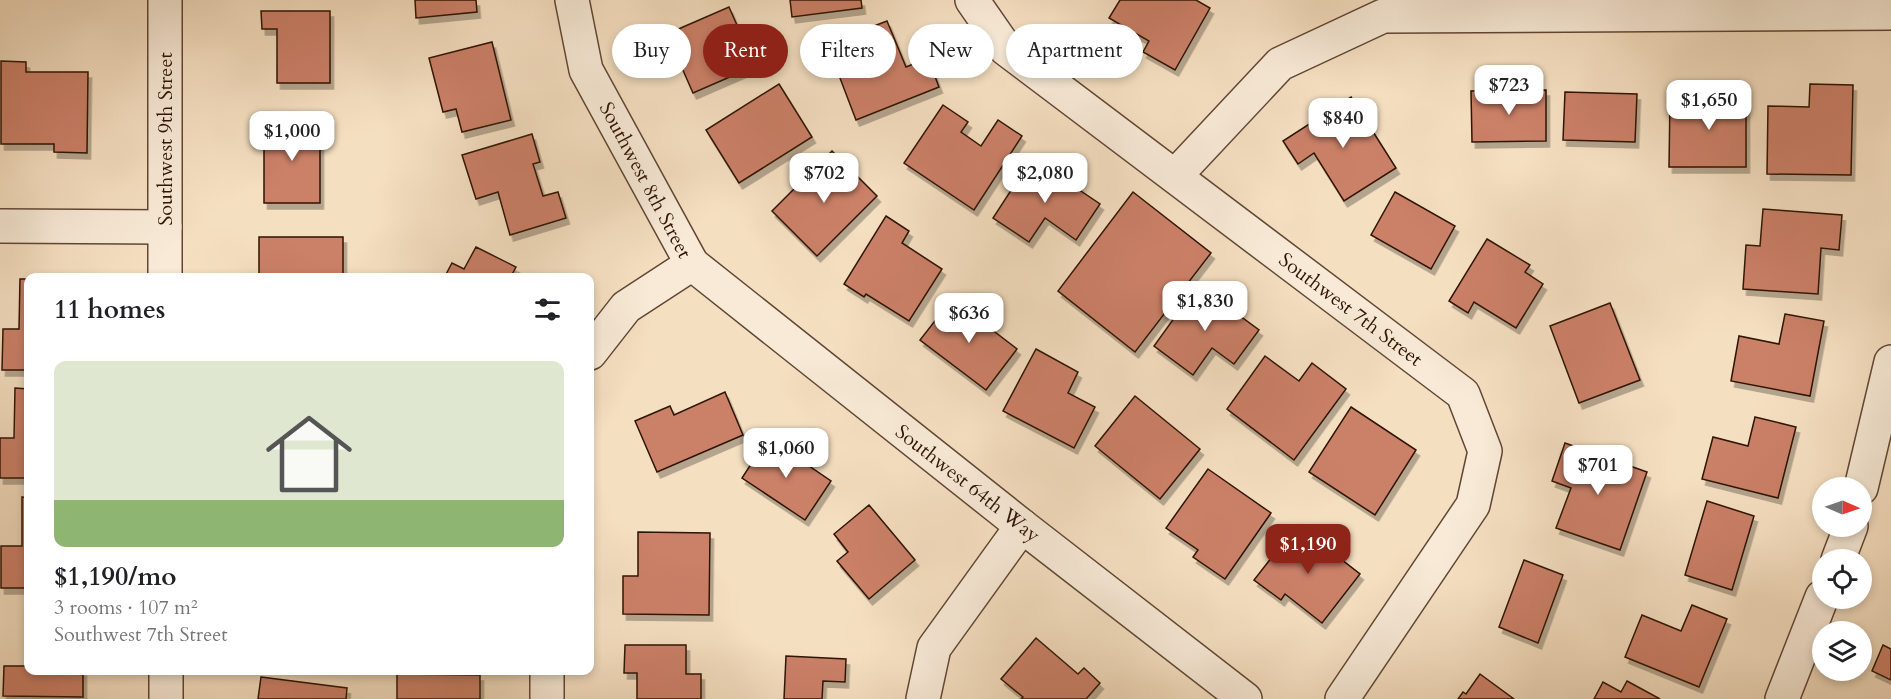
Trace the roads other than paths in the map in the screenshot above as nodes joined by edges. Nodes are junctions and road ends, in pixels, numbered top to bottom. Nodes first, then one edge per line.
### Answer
1 (165, 0) edge
2 (572, 0) edge
3 (972, 0) edge
4 (1891, 13) edge
5 (1175, 176) junction
6 (0, 226) edge
7 (165, 227) junction
8 (692, 264) junction
9 (165, 273) edge
10 (594, 348) edge
11 (1891, 362) edge
12 (1864, 477) edge
13 (1022, 526) junction
14 (1817, 609) edge
15 (166, 675) edge
16 (547, 675) edge
17 (166, 699) edge
18 (547, 699) edge
19 (923, 699) edge
20 (1245, 699) edge
21 (1342, 699) edge
22 (1782, 699) edge

1 - 7 street, Southwest 9th Street
2 - 8 street, Southwest 8th Street
3 - 5 street, Southwest 7th Street
4 - 5 street
5 - 21 street, Southwest 7th Street
6 - 7 street
7 - 9 street, Southwest 9th Street
8 - 10 street, Southwest 8th Street
8 - 13 street, Southwest 64th Way
11 - 12 street
13 - 19 street
13 - 20 street, Southwest 64th Way
14 - 22 street
15 - 17 street
16 - 18 street

